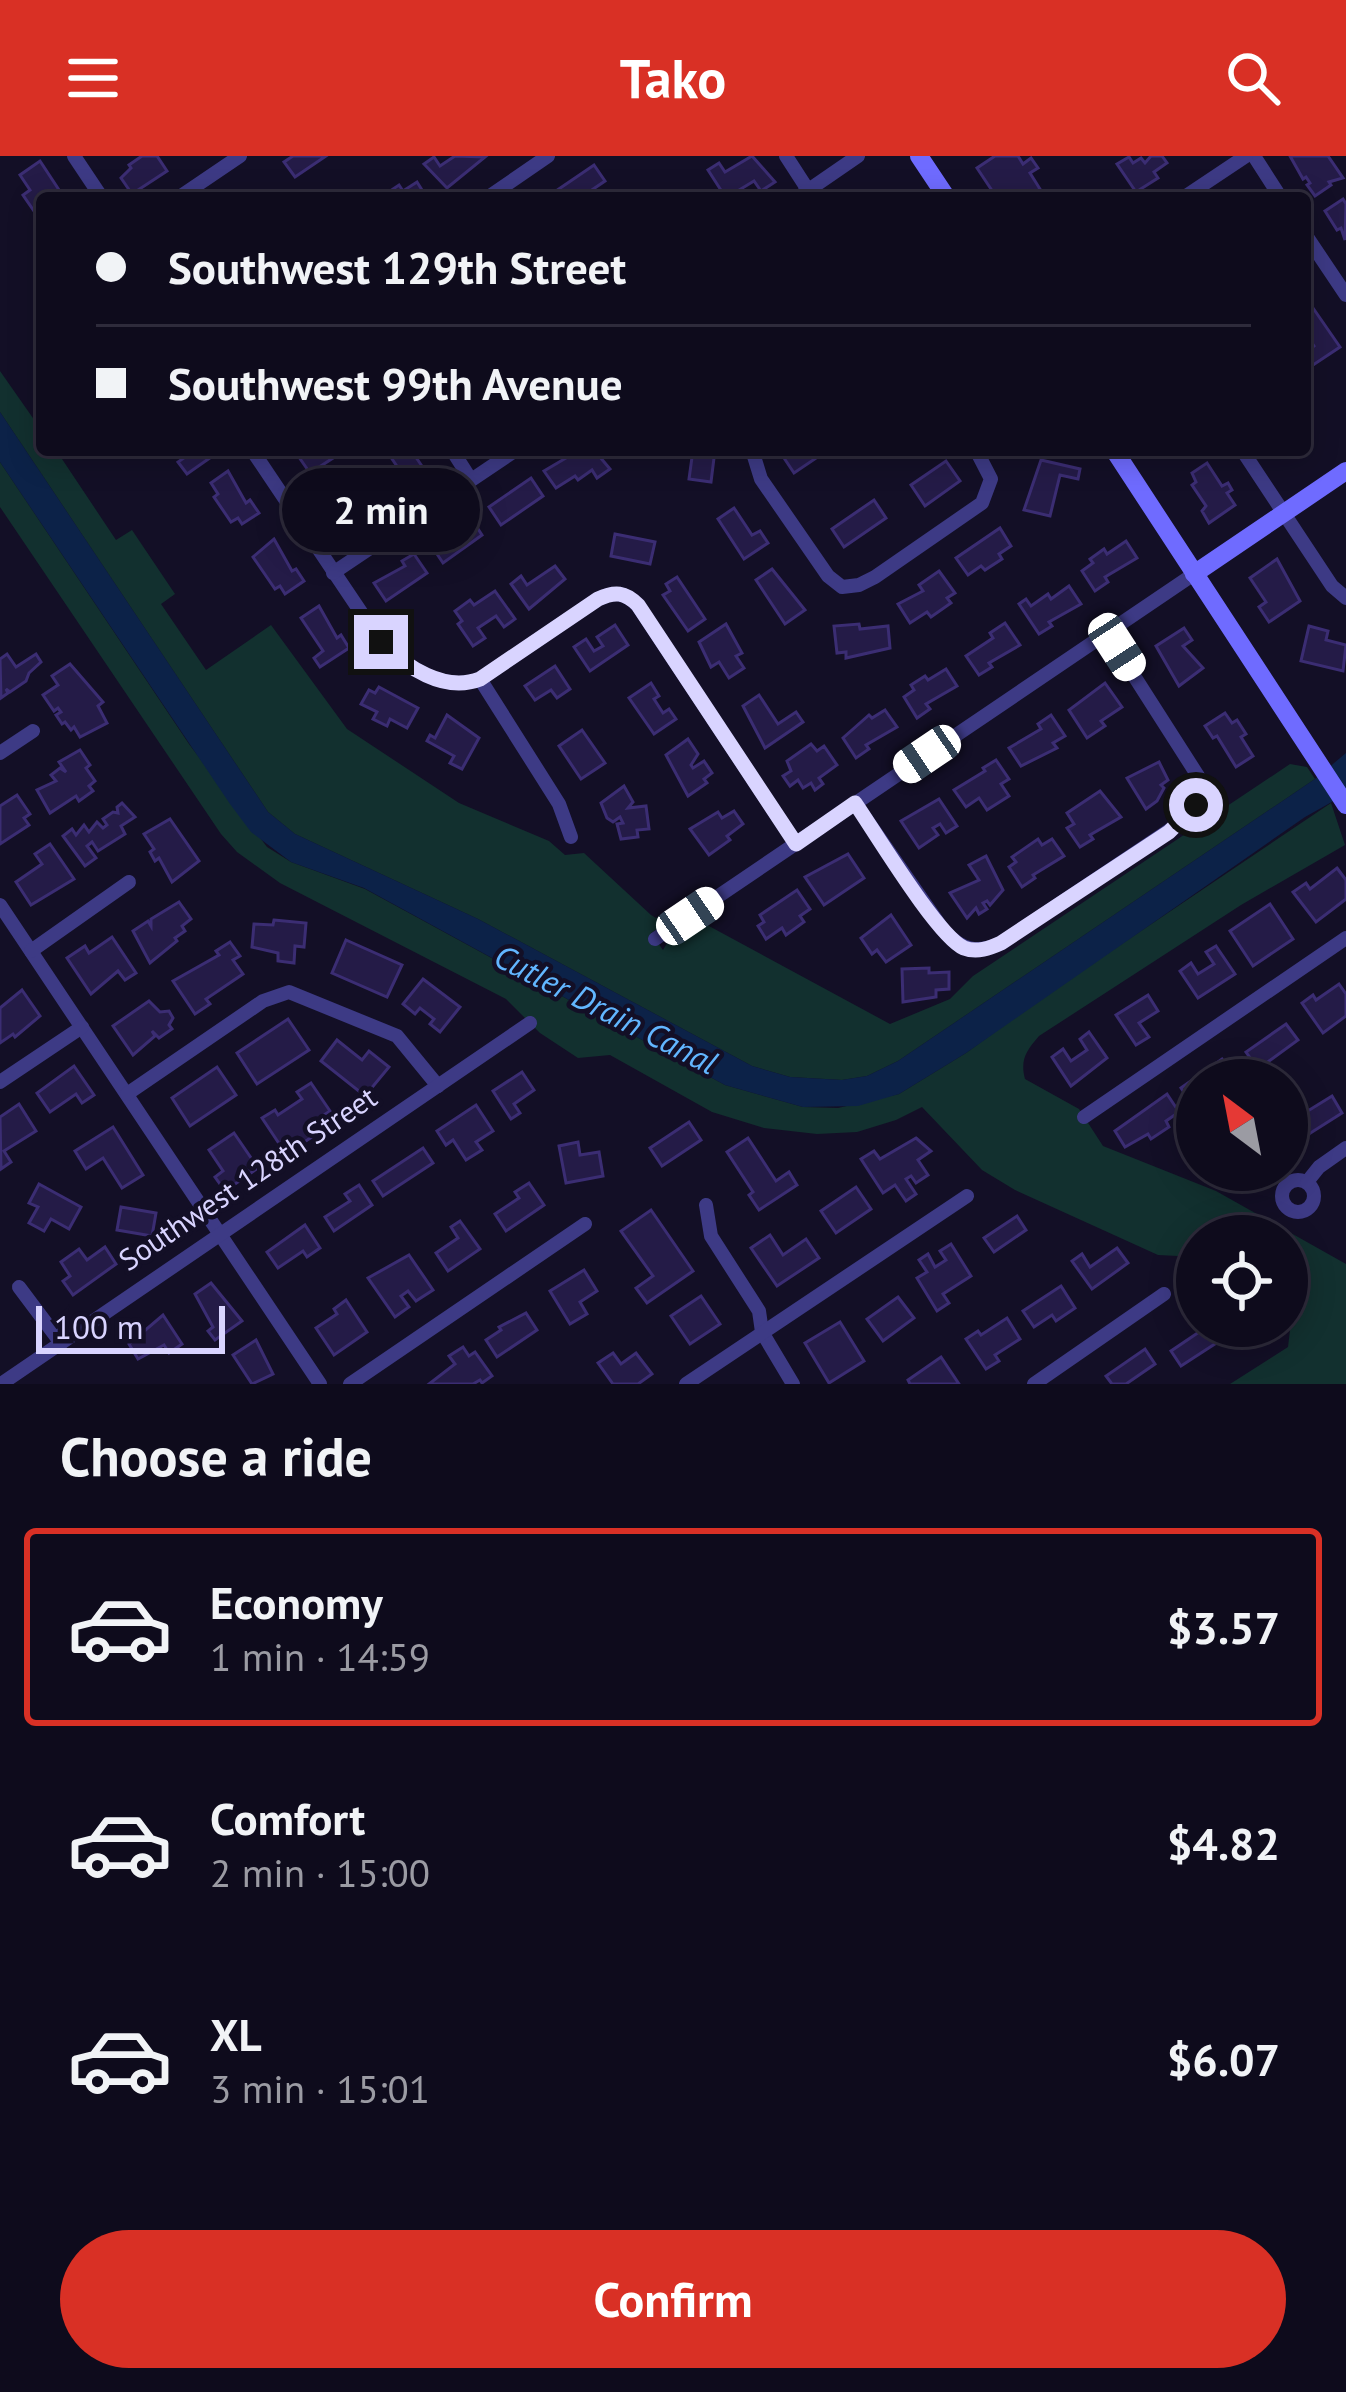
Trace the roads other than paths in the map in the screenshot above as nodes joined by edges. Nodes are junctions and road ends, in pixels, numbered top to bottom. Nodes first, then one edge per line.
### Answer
1 (74, 156) edge
2 (240, 156) edge
3 (548, 156) edge
4 (786, 156) edge
5 (858, 156) edge
6 (919, 156) edge
7 (1250, 156) edge
8 (98, 192) edge
9 (187, 192) edge
10 (497, 192) edge
11 (801, 192) edge
12 (805, 192) edge
13 (942, 192) edge
14 (1193, 192) edge
15 (1277, 192) edge
16 (1311, 243) edge
17 (1346, 295) edge
18 (256, 456) edge
19 (456, 456) edge
20 (507, 456) edge
21 (754, 456) edge
22 (979, 456) edge
23 (1118, 456) edge
24 (1246, 456) edge
25 (1346, 471) edge
26 (471, 480) junction
27 (1284, 513) junction
28 (333, 573) junction
29 (1194, 574) junction
30 (1346, 598) edge
31 (1106, 632) junction
32 (480, 679) junction
33 (33, 731) dead end
34 (0, 754) edge
35 (855, 803) junction
36 (1346, 805) edge
37 (571, 837) dead end
38 (796, 844) junction
39 (129, 882) dead end
40 (0, 905) edge
41 (1346, 938) edge
42 (655, 939) dead end
43 (31, 951) junction
44 (530, 1024) dead end
45 (82, 1027) junction
46 (0, 1082) edge
47 (438, 1086) junction
48 (128, 1094) junction
49 (1084, 1117) dead end
50 (1346, 1148) edge
51 (1308, 1181) edge
52 (967, 1196) dead end
53 (706, 1205) dead end
54 (585, 1224) dead end
55 (220, 1235) junction
56 (20, 1288) dead end
57 (1165, 1294) dead end
58 (762, 1332) junction
59 (61, 1343) junction
60 (7, 1382) edge
61 (320, 1384) edge
62 (350, 1384) edge
63 (686, 1384) edge
64 (793, 1384) edge
65 (1034, 1384) edge

1 - 8 street
2 - 9 street
3 - 10 street
4 - 11 street
5 - 12 street
6 - 13 street
7 - 14 street
7 - 15 street
16 - 17 street
18 - 28 street
19 - 26 street
20 - 26 street
21 - 22 street
23 - 29 street
24 - 27 street
25 - 27 street
26 - 28 street
27 - 29 street
27 - 30 street
28 - 32 street
29 - 31 street
29 - 36 street
31 - 35 street
31 - 35 street
32 - 37 street
32 - 38 street
33 - 34 street
35 - 38 street
38 - 42 street
39 - 43 street
40 - 43 street
41 - 49 street
43 - 45 street
44 - 47 street, Southwest 128th Street
45 - 46 street
45 - 48 street
47 - 48 street
47 - 55 street, Southwest 128th Street
48 - 55 street
50 - 51 street
52 - 58 street
53 - 58 street
54 - 62 street
55 - 59 street, Southwest 128th Street
55 - 61 street
56 - 59 street
57 - 65 street
58 - 63 street
58 - 64 street
59 - 60 street, Southwest 128th Street

